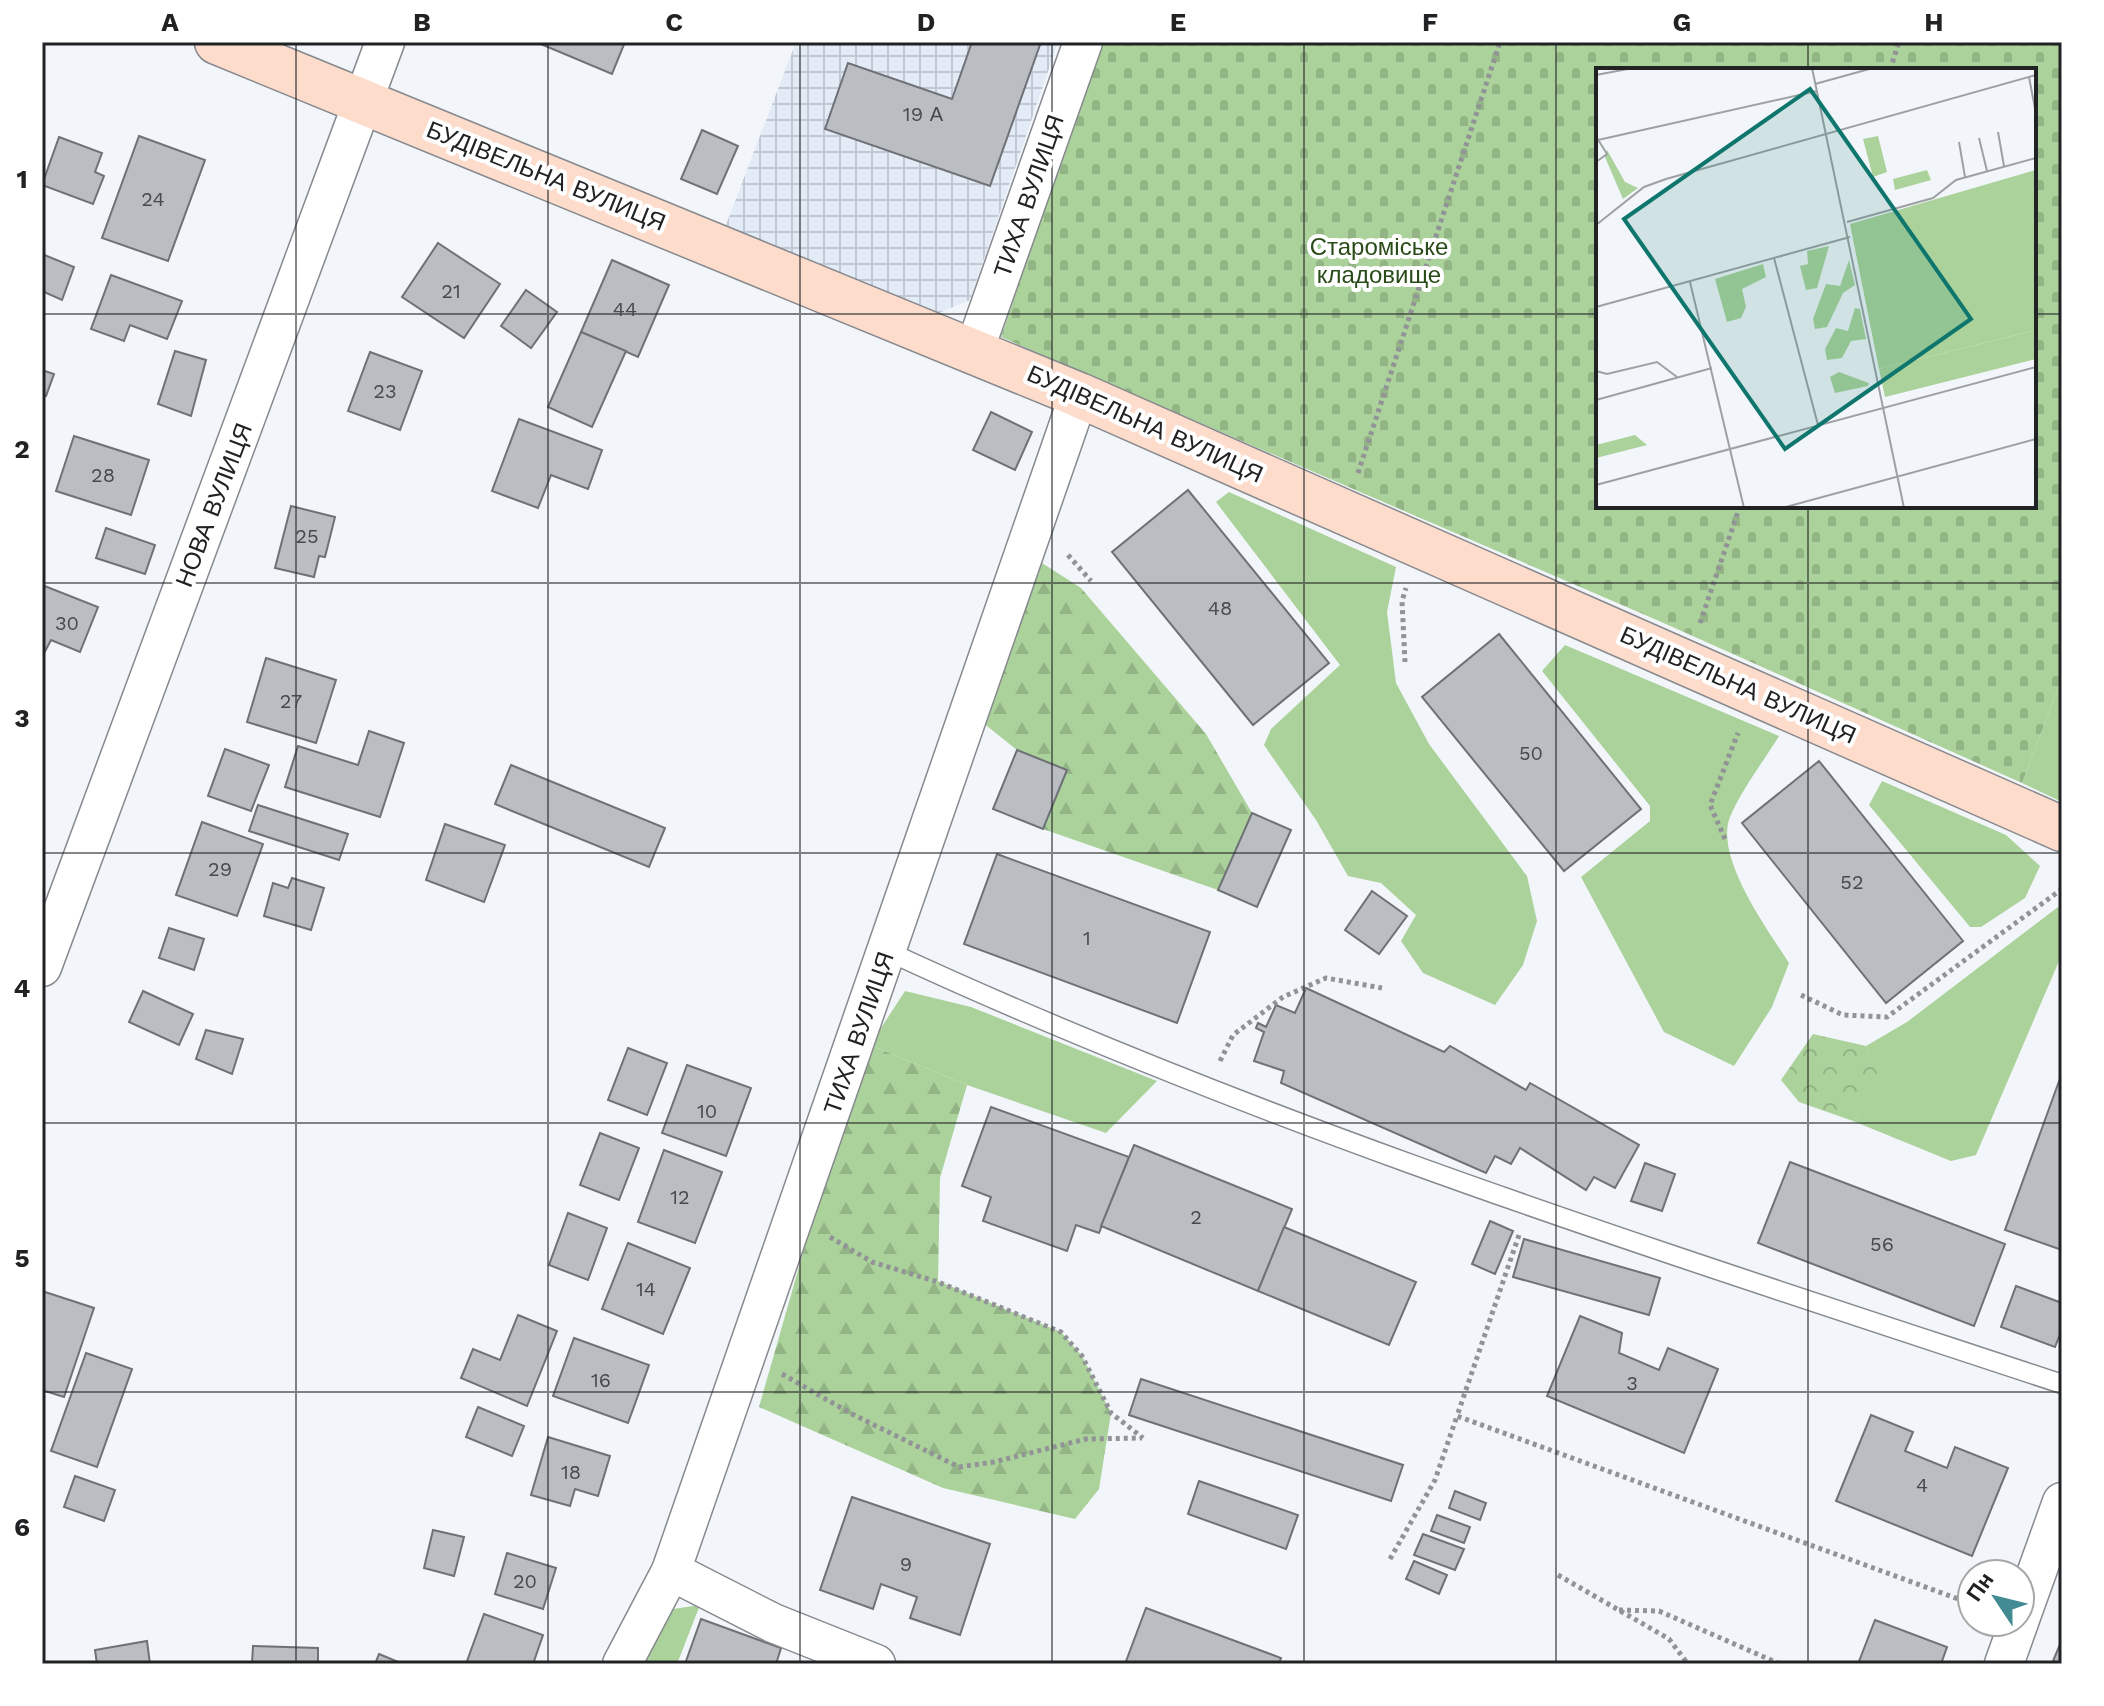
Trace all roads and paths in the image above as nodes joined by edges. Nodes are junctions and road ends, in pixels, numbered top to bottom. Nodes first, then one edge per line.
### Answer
1 (217, 42) edge
2 (385, 42) edge
3 (1083, 42) edge
4 (1500, 42) edge
5 (1899, 42) edge
6 (1891, 68) edge
7 (365, 102) junction
8 (974, 351) junction
9 (1079, 395) junction
10 (1739, 508) edge
11 (1346, 512) junction
12 (1419, 544) junction
13 (1405, 662) dead end
14 (1686, 662) junction
15 (1753, 692) junction
16 (2062, 829) edge
17 (1725, 839) dead end
18 (2062, 889) edge
19 (887, 951) junction
20 (42, 967) edge
21 (1382, 988) dead end
22 (1801, 995) dead end
23 (1208, 1087) junction
24 (1530, 1205) junction
25 (795, 1215) junction
26 (747, 1353) junction
27 (2062, 1384) edge
28 (1457, 1416) junction
29 (2062, 1502) edge
30 (1390, 1559) dead end
31 (671, 1571) junction
32 (1558, 1575) dead end
33 (2036, 1575) edge
34 (1956, 1598) edge
35 (1619, 1610) junction
36 (2013, 1638) edge
37 (622, 1664) edge
38 (876, 1664) edge
39 (1688, 1664) edge
40 (1780, 1664) edge
41 (2004, 1664) edge

1 - 7 street, БУДІВЕЛЬНА ВУЛИЦЯ
2 - 7 street, НОВА ВУЛИЦЯ
3 - 8 street, ТИХА ВУЛИЦЯ
4 - 11 path
5 - 6 path
7 - 8 street, БУДІВЕЛЬНА ВУЛИЦЯ
7 - 20 street, НОВА ВУЛИЦЯ
8 - 9 street, БУДІВЕЛЬНА ВУЛИЦЯ
9 - 11 street, БУДІВЕЛЬНА ВУЛИЦЯ
9 - 19 street, ТИХА ВУЛИЦЯ
10 - 14 path
11 - 12 street, БУДІВЕЛЬНА ВУЛИЦЯ
12 - 13 path
12 - 14 street, БУДІВЕЛЬНА ВУЛИЦЯ
14 - 15 street, БУДІВЕЛЬНА ВУЛИЦЯ
15 - 16 street, БУДІВЕЛЬНА ВУЛИЦЯ
15 - 17 path
18 - 22 path
19 - 23 lane
19 - 25 street, ТИХА ВУЛИЦЯ
21 - 23 path
23 - 24 lane
24 - 27 lane
24 - 28 path
25 - 26 street, ТИХА ВУЛИЦЯ
25 - 26 path
26 - 31 street, ТИХА ВУЛИЦЯ
28 - 30 path
28 - 34 path
29 - 33 street
31 - 37 street, ТИХА ВУЛИЦЯ
31 - 38 street
32 - 35 path
35 - 39 path
35 - 40 path
36 - 41 street

